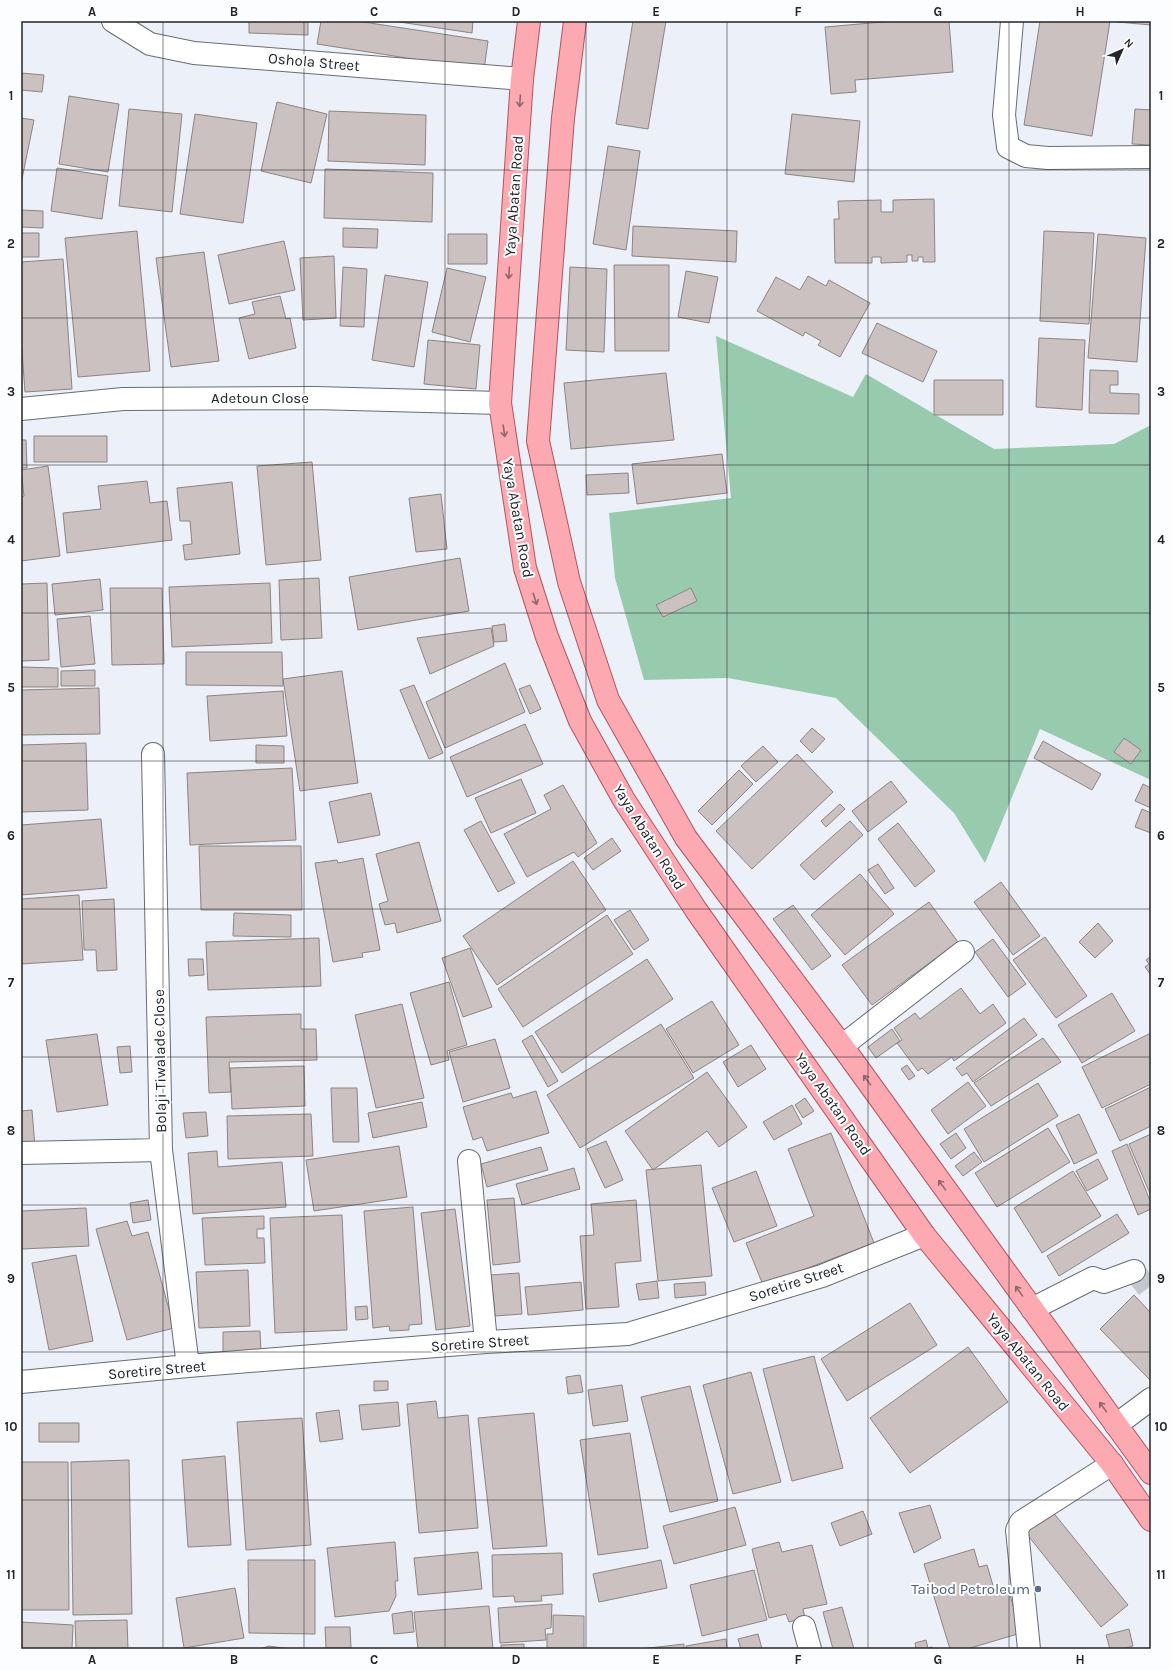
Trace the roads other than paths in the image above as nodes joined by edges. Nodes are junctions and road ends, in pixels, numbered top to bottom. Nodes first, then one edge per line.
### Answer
1 (113, 21) edge
2 (529, 21) edge
3 (575, 21) edge
4 (1012, 21) edge
5 (522, 79) junction
6 (1151, 157) edge
7 (500, 403) junction
8 (21, 408) edge
9 (153, 754) dead end
10 (963, 952) dead end
11 (842, 1046) junction
12 (161, 1150) junction
13 (21, 1153) edge
14 (469, 1161) dead end
15 (924, 1234) junction
16 (1134, 1272) dead end
17 (1032, 1309) junction
18 (486, 1342) junction
19 (188, 1366) junction
20 (21, 1382) edge
21 (1151, 1399) edge
22 (1116, 1425) junction
23 (1112, 1464) junction
24 (1151, 1473) edge
25 (1151, 1520) edge
26 (804, 1627) dead end
27 (810, 1649) edge
28 (1029, 1649) edge

1 - 5 street, Oshola Street
2 - 5 main road, Yaya Abatan Road
3 - 11 main road, Yaya Abatan Road
4 - 6 street
5 -> 7 main road, Yaya Abatan Road
7 - 8 street, Adetoun Close
7 -> 15 main road, Yaya Abatan Road
9 - 12 street, Bolaji Tiwalade Close
10 - 11 street
17 -> 11 main road, Yaya Abatan Road
12 - 13 street
12 - 19 street, Bolaji Tiwalade Close
14 - 18 street
15 - 18 street, Soretire Street
15 - 23 main road, Yaya Abatan Road
16 - 17 street
22 -> 17 main road, Yaya Abatan Road
18 - 19 street, Soretire Street
19 - 20 street, Soretire Street
21 - 22 street
22 - 24 main road, Yaya Abatan Road
23 - 25 main road, Yaya Abatan Road
23 - 28 street
26 - 27 street

